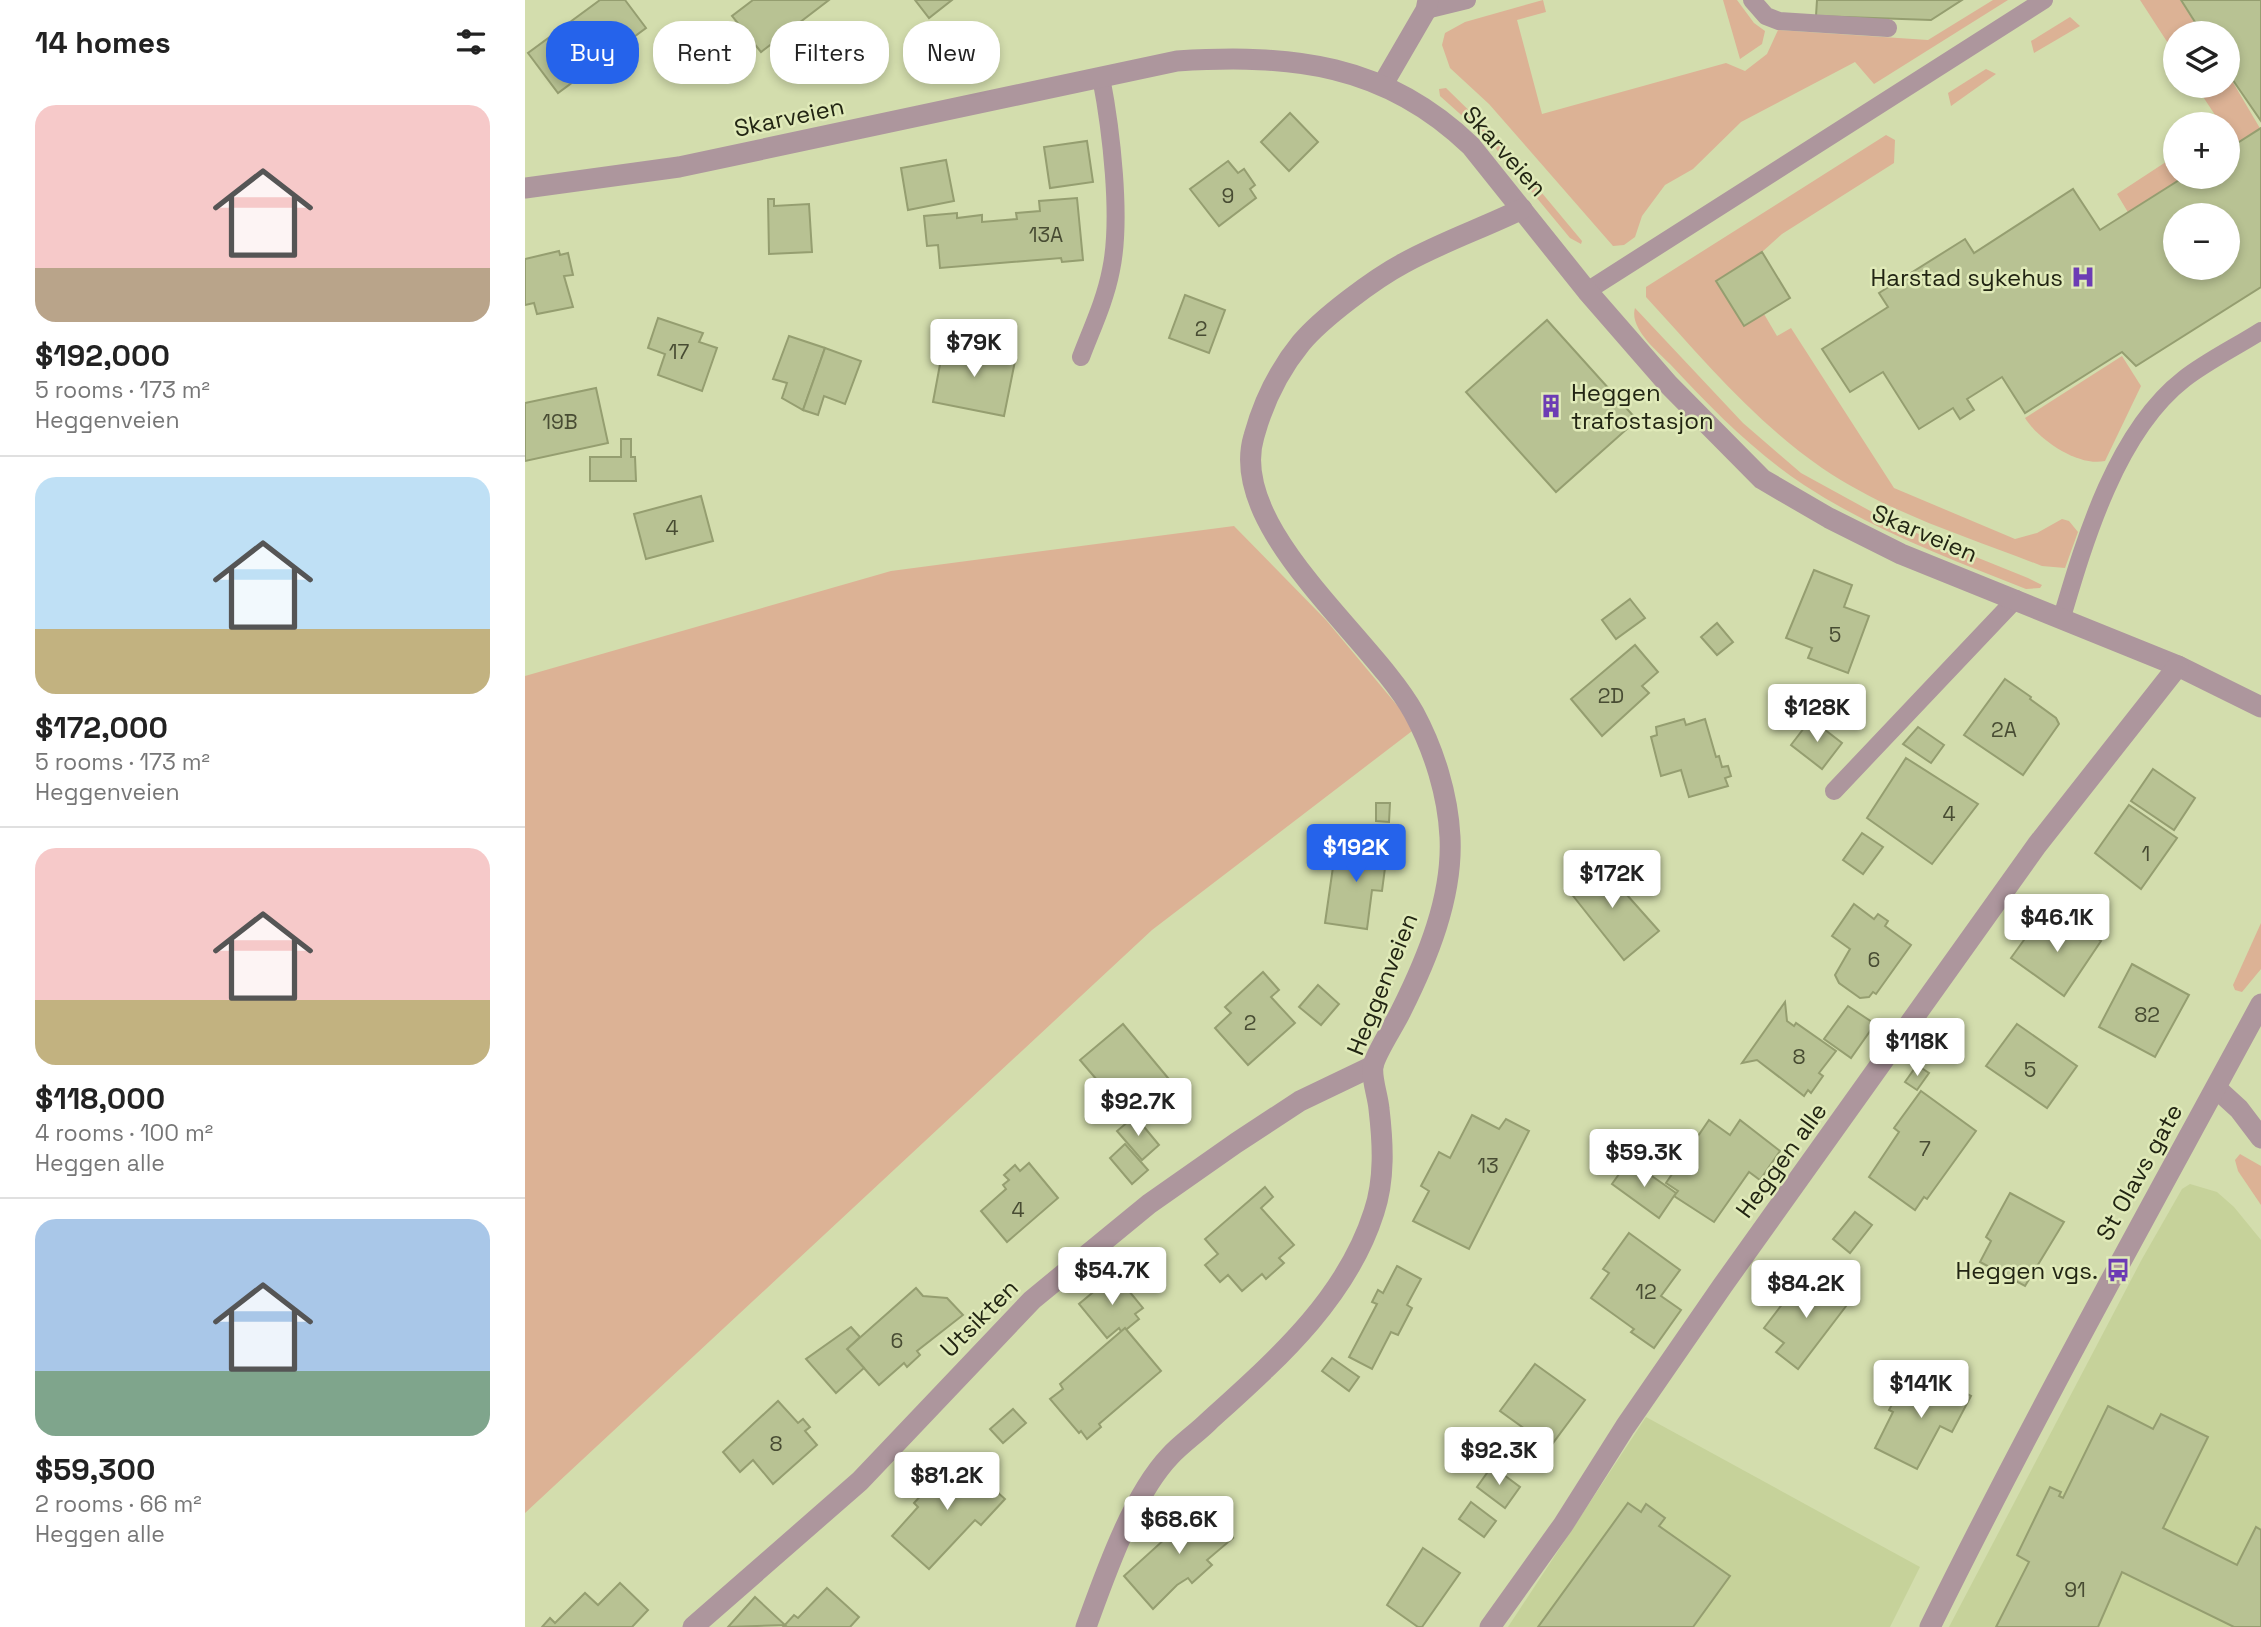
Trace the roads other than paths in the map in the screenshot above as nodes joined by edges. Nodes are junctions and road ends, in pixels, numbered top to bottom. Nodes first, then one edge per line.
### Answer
1 (1467, 0) edge
2 (1752, 0) edge
3 (2044, 0) edge
4 (1427, 5) edge
5 (1888, 28) dead end
6 (1101, 77) junction
7 (1383, 84) junction
8 (525, 188) edge
9 (1523, 209) junction
10 (1587, 291) junction
11 (2261, 331) edge
12 (1080, 357) dead end
13 (2016, 599) junction
14 (2062, 617) junction
15 (2178, 666) junction
16 (2261, 707) edge
17 (1834, 791) dead end
18 (2261, 1004) edge
19 (1373, 1066) junction
20 (2216, 1088) junction
21 (2261, 1138) edge
22 (693, 1627) edge
23 (1086, 1627) edge
24 (1490, 1627) edge
25 (1930, 1627) edge

1 - 4 lane
2 - 5 lane
3 - 10 lane
4 - 7 street
6 - 7 street, Skarveien
6 - 8 street, Skarveien
6 - 12 lane
7 - 9 street, Skarveien
9 - 10 street, Skarveien
9 - 19 street, Heggenveien
10 - 13 street, Skarveien
11 - 14 lane
13 - 14 street, Skarveien
13 - 17 lane
14 - 15 street, Skarveien
15 - 16 street, Skarveien
15 - 24 street, Heggen alle
18 - 20 street, St Olavs gate
19 - 22 street, Utsikten
19 - 23 street, Heggenveien
20 - 21 street
20 - 25 street, St Olavs gate

